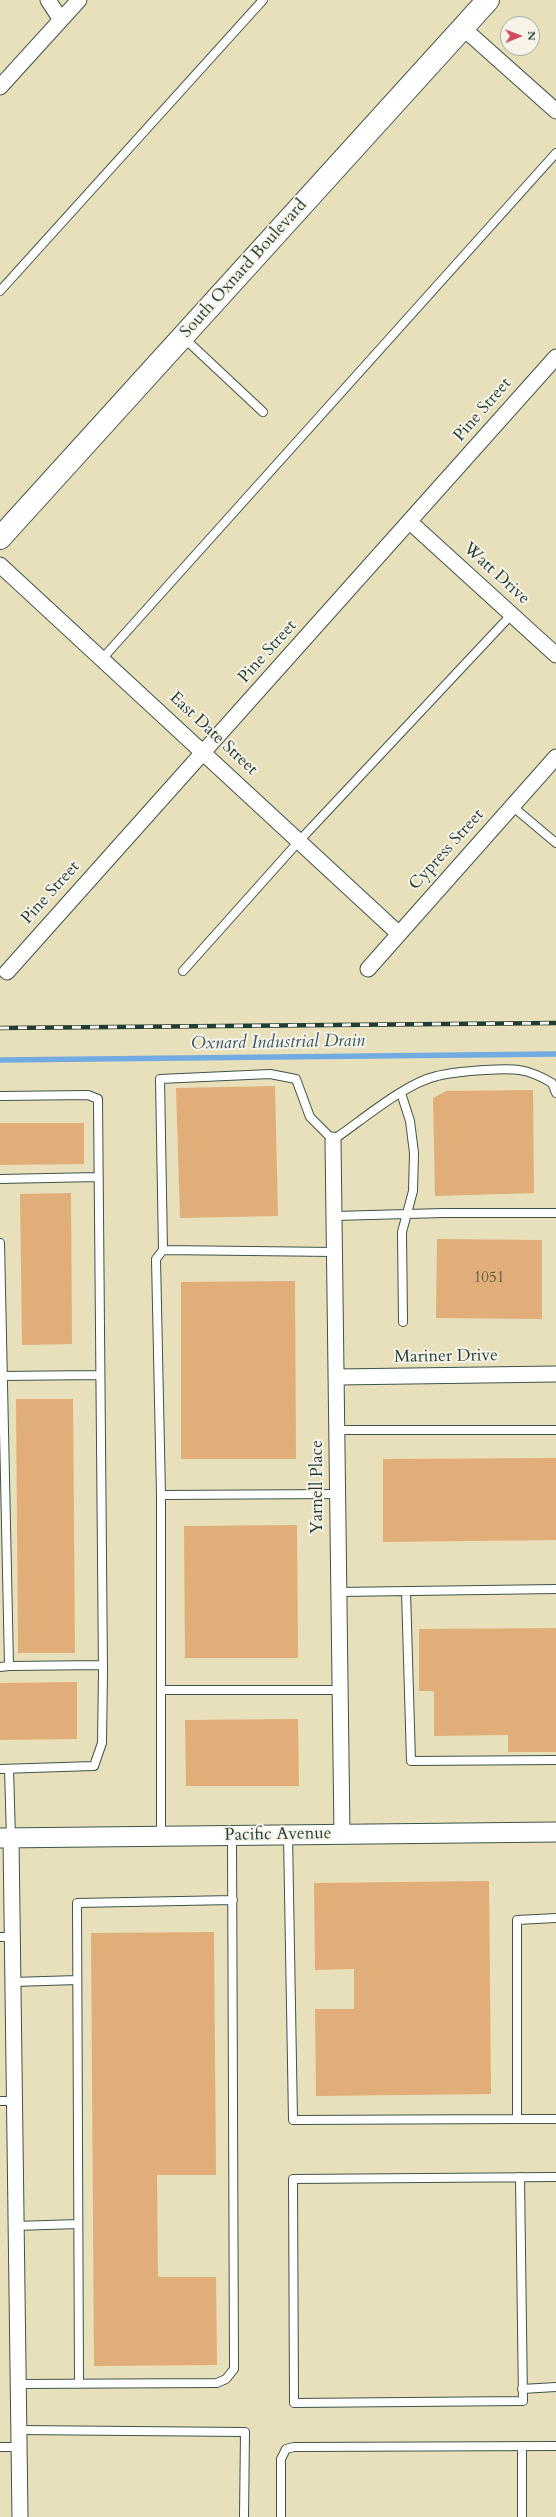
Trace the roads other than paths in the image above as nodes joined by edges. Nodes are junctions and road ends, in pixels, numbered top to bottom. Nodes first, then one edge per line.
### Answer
1 (48, 0) edge
2 (79, 0) edge
3 (263, 0) edge
4 (488, 0) edge
5 (61, 20) junction
6 (463, 28) junction
7 (0, 87) edge
8 (556, 111) edge
9 (556, 153) edge
10 (0, 291) edge
11 (183, 337) junction
12 (556, 357) edge
13 (263, 412) dead end
14 (410, 522) junction
15 (0, 538) edge
16 (0, 565) edge
17 (512, 614) junction
18 (556, 656) edge
19 (102, 659) junction
20 (204, 752) junction
21 (556, 757) edge
22 (512, 806) junction
23 (300, 840) junction
24 (556, 843) edge
25 (398, 933) junction
26 (368, 969) dead end
27 (184, 971) dead end
28 (7, 972) dead end
29 (401, 1093) junction
30 (556, 1093) edge
31 (0, 1096) edge
32 (334, 1140) junction
33 (98, 1177) junction
34 (0, 1179) edge
35 (556, 1213) edge
36 (408, 1214) junction
37 (334, 1216) junction
38 (0, 1243) edge
39 (163, 1250) junction
40 (335, 1252) junction
41 (0, 1270) edge
42 (403, 1322) dead end
43 (556, 1374) edge
44 (100, 1375) junction
45 (1, 1376) edge
46 (337, 1377) junction
47 (337, 1430) junction
48 (556, 1430) edge
49 (2, 1464) edge
50 (338, 1494) junction
51 (161, 1495) junction
52 (556, 1589) edge
53 (406, 1591) junction
54 (338, 1592) junction
55 (102, 1665) junction
56 (0, 1666) edge
57 (9, 1666) junction
58 (161, 1690) junction
59 (339, 1690) junction
60 (556, 1760) edge
61 (4, 1769) edge
62 (556, 1832) edge
63 (288, 1835) junction
64 (342, 1835) junction
65 (232, 1836) junction
66 (161, 1837) junction
67 (6, 1838) edge
68 (233, 1900) junction
69 (556, 1918) edge
70 (6, 1937) edge
71 (77, 1980) junction
72 (13, 1982) junction
73 (7, 2101) edge
74 (518, 2119) junction
75 (556, 2119) edge
76 (556, 2177) edge
77 (520, 2178) junction
78 (78, 2224) junction
79 (15, 2226) junction
80 (18, 2384) junction
81 (79, 2384) junction
82 (556, 2388) edge
83 (522, 2389) junction
84 (18, 2430) junction
85 (522, 2446) junction
86 (556, 2446) edge
87 (0, 2447) edge
88 (19, 2447) junction
89 (20, 2517) edge
90 (244, 2517) edge
91 (281, 2517) edge
92 (522, 2517) edge

1 - 5 street
2 - 5 street
3 - 10 lane
4 - 6 main road, South Oxnard Boulevard
5 - 7 street
6 - 8 street
6 - 11 main road, South Oxnard Boulevard
9 - 19 lane
11 - 13 lane
11 - 15 main road, South Oxnard Boulevard
12 - 14 street, Pine Street
14 - 17 street, Watt Drive
14 - 20 street, Pine Street
16 - 19 street, East Date Street
17 - 18 street, Watt Drive
17 - 23 lane
19 - 20 street, East Date Street
20 - 23 street, East Date Street
20 - 28 street, Pine Street
21 - 22 street, Cypress Street
22 - 24 lane
22 - 25 street, Cypress Street
23 - 25 street, East Date Street
23 - 27 lane
25 - 26 street, Cypress Street
29 - 30 lane
29 - 32 lane
29 - 36 lane
31 - 33 lane
32 - 37 street, Yarnell Place
32 - 39 lane
33 - 34 lane
33 - 44 lane
35 - 36 lane
36 - 37 lane
36 - 42 lane
37 - 40 street, Yarnell Place
38 - 41 lane
39 - 40 lane
39 - 51 lane
40 - 46 street, Yarnell Place
41 - 45 lane
43 - 46 street, Mariner Drive
44 - 45 lane
44 - 55 lane
45 - 49 lane
46 - 47 street, Yarnell Place
47 - 48 lane
47 - 50 street, Yarnell Place
49 - 57 lane
50 - 51 lane
50 - 54 street, Yarnell Place
51 - 58 lane
52 - 53 lane
53 - 54 lane
53 - 60 lane
54 - 59 street, Yarnell Place
55 - 57 lane
55 - 61 lane
56 - 57 lane
58 - 59 lane
58 - 66 lane
59 - 64 street, Yarnell Place
61 - 67 lane
62 - 64 street, Pacific Avenue
63 - 64 street, Pacific Avenue
63 - 65 street, Pacific Avenue
63 - 74 lane
65 - 66 street, Pacific Avenue
65 - 68 lane
66 - 67 street, Pacific Avenue
67 - 70 street
68 - 71 lane
68 - 81 lane
69 - 74 lane
70 - 72 street
71 - 72 lane
71 - 78 lane
72 - 73 street
73 - 79 street
74 - 75 lane
76 - 77 lane
77 - 83 lane
77 - 83 lane
78 - 79 lane
78 - 81 lane
79 - 80 street
80 - 81 lane
80 - 84 street
82 - 83 lane
84 - 88 street
84 - 90 lane
85 - 86 lane
85 - 91 lane
85 - 92 lane
87 - 88 lane
88 - 89 street

